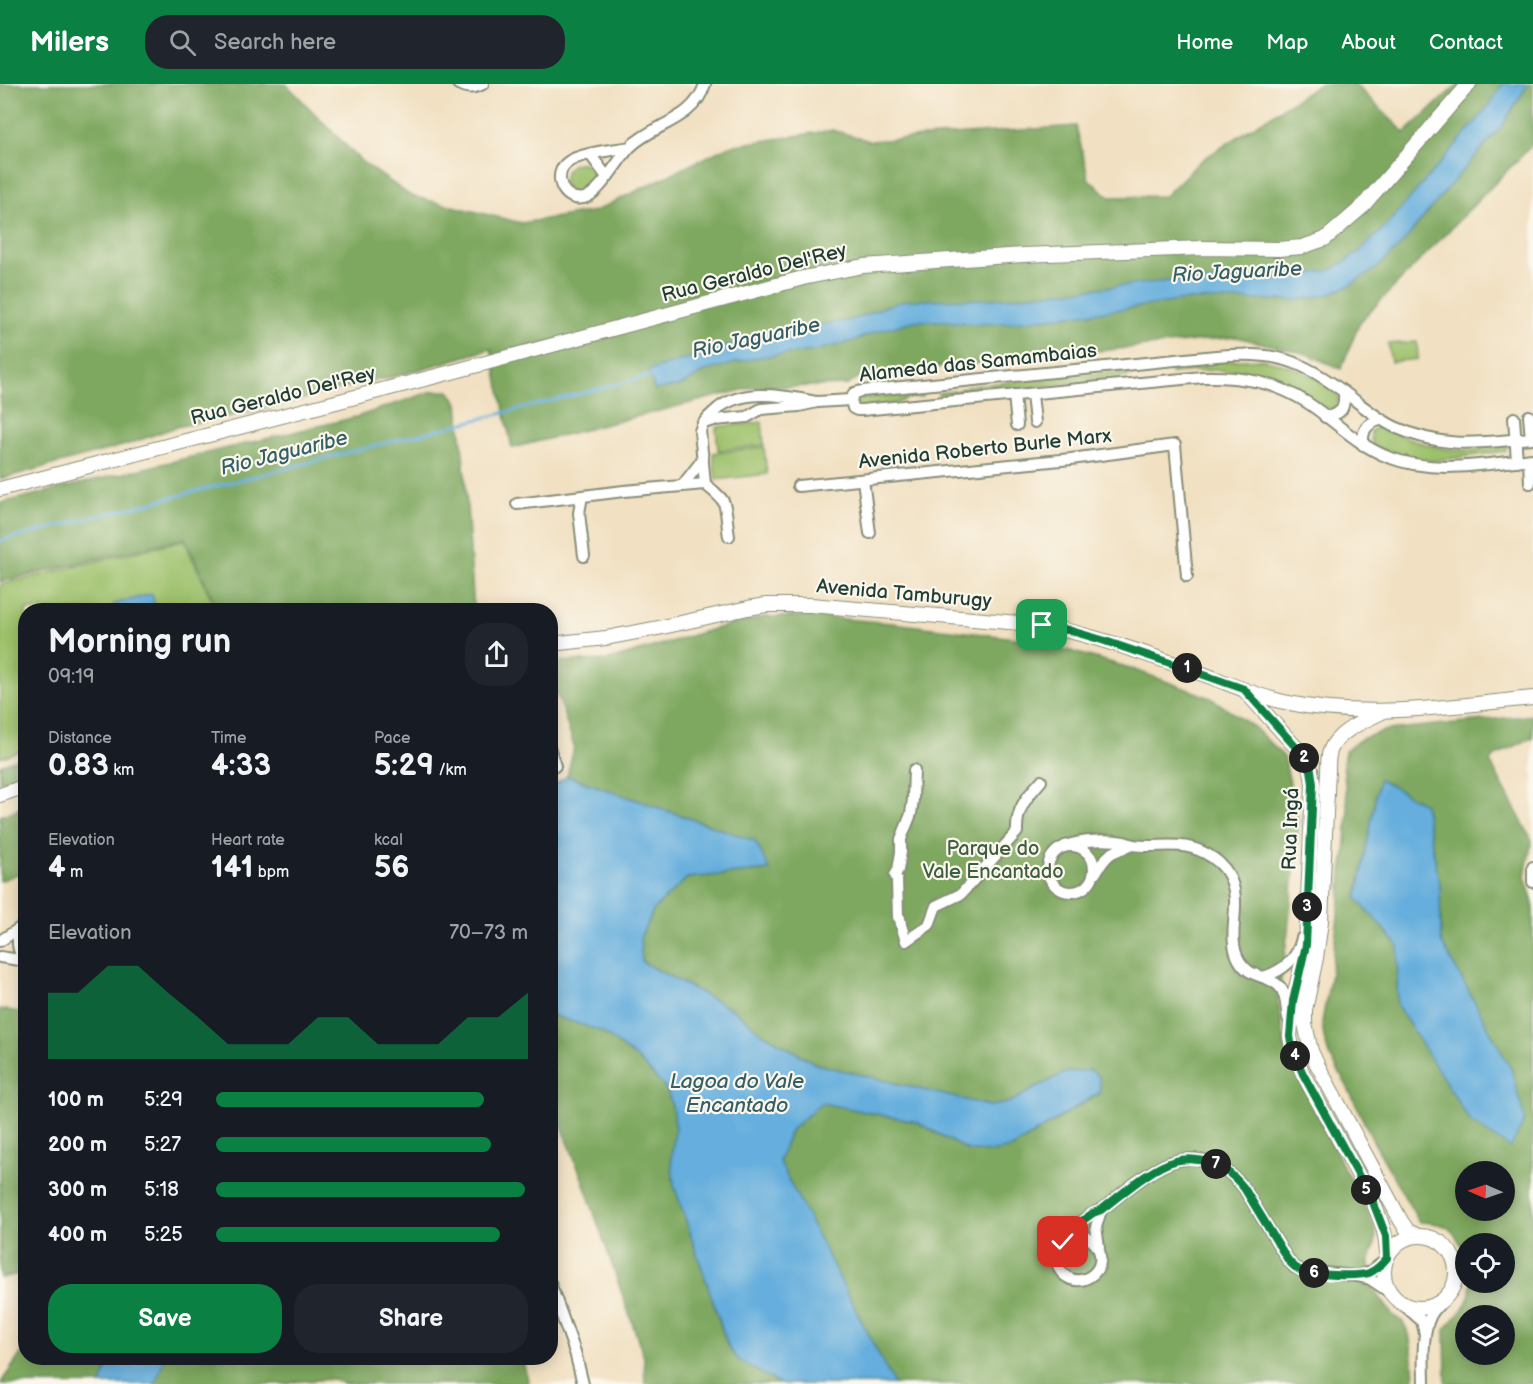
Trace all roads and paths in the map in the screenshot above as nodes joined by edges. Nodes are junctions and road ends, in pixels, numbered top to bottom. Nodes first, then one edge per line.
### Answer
1 (458, 84) edge
2 (483, 84) edge
3 (705, 84) edge
4 (1469, 84) edge
5 (630, 147) junction
6 (590, 154) junction
7 (607, 177) junction
8 (1167, 361) junction
9 (1168, 380) junction
10 (930, 384) junction
11 (1344, 392) junction
12 (1032, 394) junction
13 (1014, 395) junction
14 (755, 396) junction
15 (851, 400) junction
16 (817, 402) junction
17 (931, 403) junction
18 (756, 412) junction
19 (1529, 416) dead end
20 (1325, 417) junction
21 (1514, 418) dead end
22 (1380, 420) junction
23 (1035, 422) dead end
24 (703, 423) junction
25 (1017, 425) dead end
26 (1532, 438) edge
27 (1516, 439) junction
28 (1363, 445) junction
29 (702, 459) junction
30 (1526, 460) edge
31 (863, 480) junction
32 (1530, 483) dead end
33 (705, 484) junction
34 (682, 486) junction
35 (798, 486) dead end
36 (0, 489) edge
37 (582, 496) junction
38 (517, 504) dead end
39 (870, 533) dead end
40 (729, 536) dead end
41 (584, 556) dead end
42 (1187, 576) dead end
43 (558, 643) edge
44 (1244, 689) junction
45 (1533, 698) edge
46 (1383, 712) junction
47 (914, 771) dead end
48 (1041, 781) dead end
49 (18, 789) edge
50 (0, 795) edge
51 (1133, 845) junction
52 (1065, 846) junction
53 (1533, 867) edge
54 (1090, 881) junction
55 (1533, 882) edge
56 (1306, 920) junction
57 (18, 929) edge
58 (0, 941) edge
59 (0, 957) edge
60 (18, 960) edge
61 (1263, 977) junction
62 (1290, 1036) junction
63 (1101, 1210) junction
64 (1416, 1235) junction
65 (1059, 1248) junction
66 (1099, 1250) junction
67 (1386, 1259) junction
68 (1357, 1276) junction
69 (1391, 1293) junction
70 (1441, 1302) junction
71 (558, 1305) edge
72 (1404, 1305) junction
73 (1425, 1337) junction
74 (583, 1384) edge
75 (1424, 1384) edge

1 - 2 street
3 - 5 street
4 - 36 main road, Rua Geraldo Del'Rey
5 - 6 street
5 - 7 street
6 - 7 street
6 - 7 street
8 - 9 street
8 - 10 street, Alameda das Samambaias
8 - 11 street, Alameda das Samambaias
9 - 12 street, Alameda das Samambaias
9 - 20 street, Alameda das Samambaias
10 - 15 street, Alameda das Samambaias
10 - 17 street
11 - 20 street
11 - 22 street, Alameda das Samambaias
12 - 13 street, Alameda das Samambaias
12 - 23 street
13 - 17 street, Alameda das Samambaias
13 - 25 street
14 - 16 street
14 - 18 street
14 - 24 street
15 - 16 street
15 - 17 street, Alameda das Samambaias
16 - 18 street
18 - 24 street
19 - 26 street, Alameda das Samambaias
20 - 28 street, Alameda das Samambaias
21 - 27 street
22 - 27 street, Alameda das Samambaias
22 - 28 street
24 - 29 street
26 - 27 street, Alameda das Samambaias
27 - 30 street
28 - 30 street, Alameda das Samambaias
29 - 33 street
29 - 34 street
30 - 32 street
31 - 35 street, Avenida Roberto Burle Marx
31 - 39 street
31 - 42 street, Avenida Roberto Burle Marx
33 - 34 street
33 - 40 street
34 - 37 street
37 - 38 street
37 - 41 street
43 - 44 main road, Avenida Tamburugy
44 - 46 main road, Avenida Tamburugy
44 - 56 main road, Rua Ingá
45 - 46 main road, Avenida Tamburugy
46 - 64 main road, Rua Ingá
47 - 48 street
49 - 50 main road
51 - 52 street
51 - 54 street
51 - 61 street
52 - 54 street
52 - 54 street
53 - 55 street
56 - 61 street
56 - 62 main road, Rua Ingá
57 - 58 street
59 - 60 street
61 - 62 street
62 - 67 main road, Rua Ingá
63 - 65 street
63 - 66 street
63 - 68 street
64 - 67 main road
64 - 70 main road
65 - 66 street
65 - 66 street
67 - 68 street
67 - 69 main road
68 - 69 street
69 - 72 main road
70 - 72 main road
70 - 73 street
71 - 74 street
72 - 73 street
73 - 75 street

